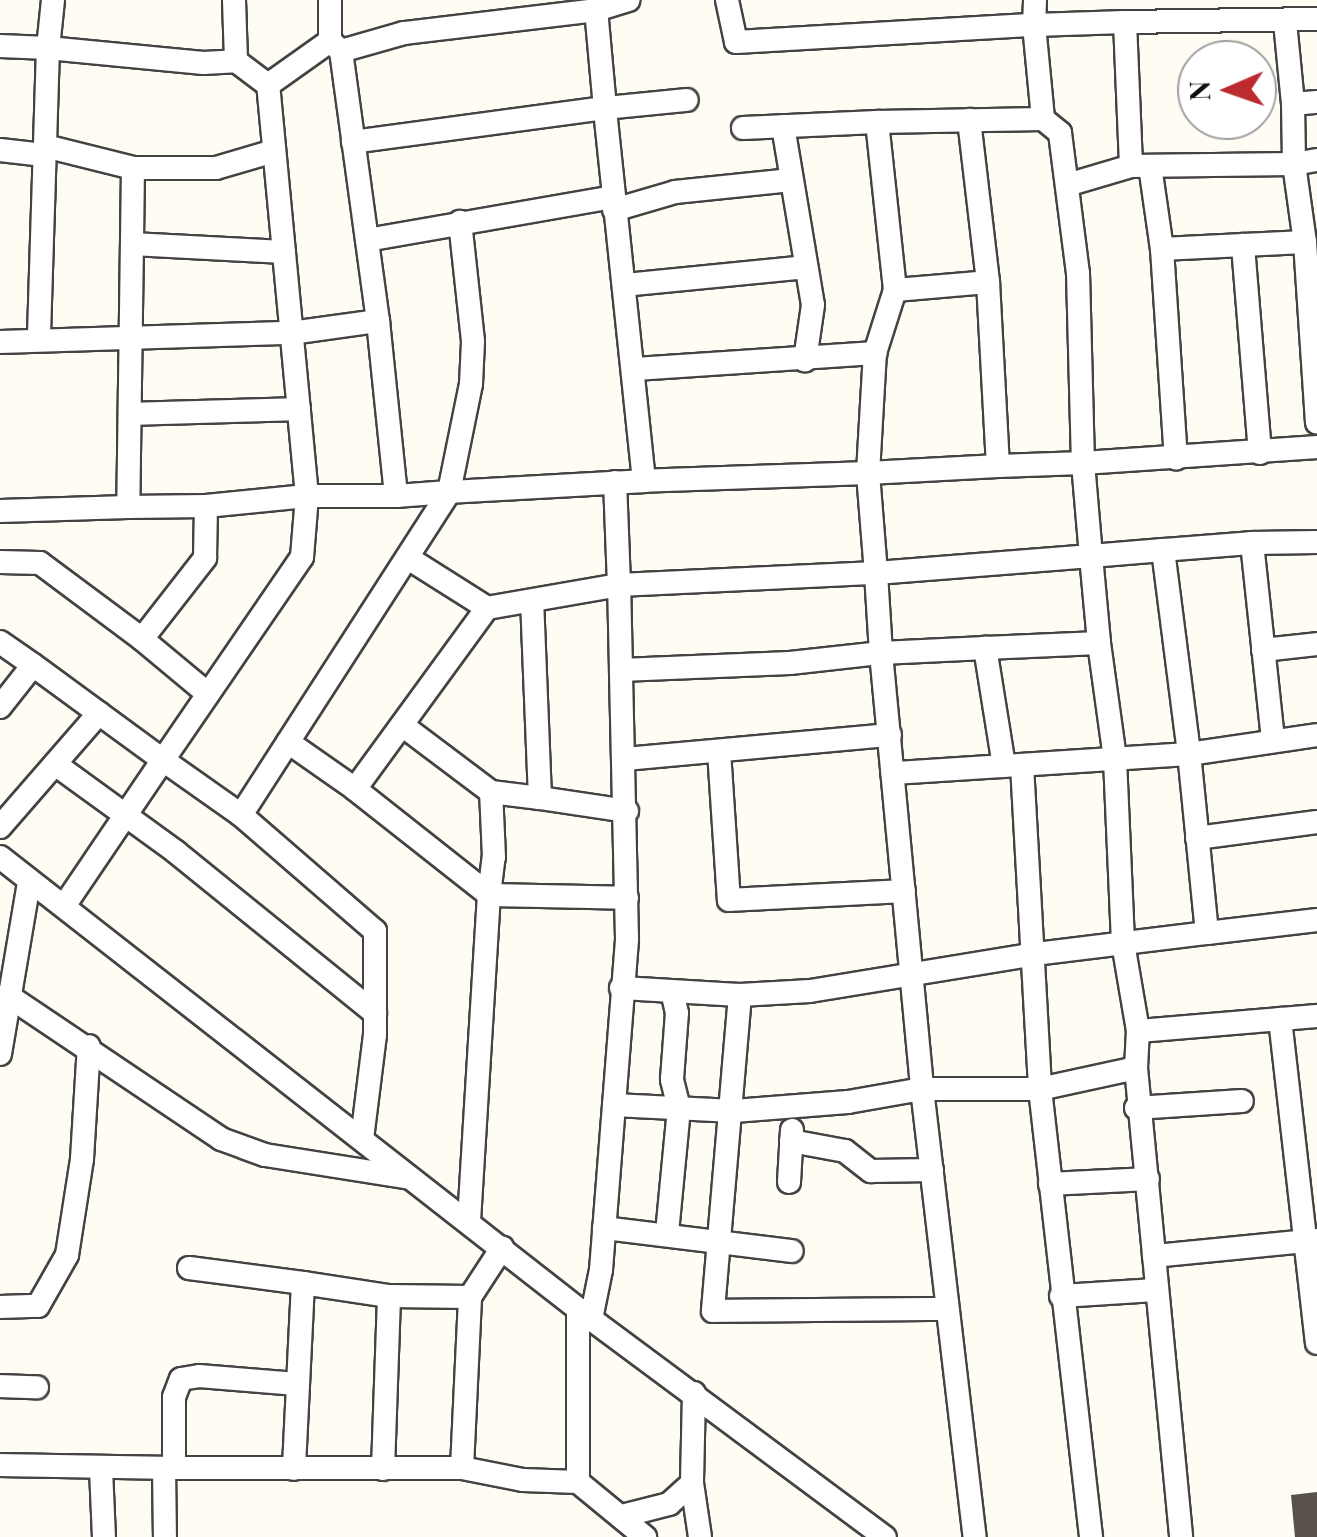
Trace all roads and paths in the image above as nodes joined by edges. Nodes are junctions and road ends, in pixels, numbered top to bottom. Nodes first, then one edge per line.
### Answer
1 (53, 0) edge
2 (234, 0) edge
3 (330, 0) edge
4 (629, 0) edge
5 (727, 0) edge
6 (1035, 0) edge
7 (596, 10) junction
8 (1317, 19) edge
9 (1124, 22) junction
10 (1284, 22) junction
11 (1034, 25) junction
12 (0, 46) edge
13 (335, 46) junction
14 (48, 48) junction
15 (236, 61) junction
16 (268, 85) junction
17 (687, 100) dead end
18 (1317, 102) edge
19 (1293, 104) junction
20 (606, 108) junction
21 (1043, 119) junction
22 (969, 120) junction
23 (877, 122) junction
24 (783, 126) junction
25 (743, 128) dead end
26 (353, 142) junction
27 (0, 150) edge
28 (45, 150) junction
29 (274, 151) junction
30 (1306, 162) edge
31 (1140, 166) junction
32 (133, 168) junction
33 (791, 180) junction
34 (1067, 186) junction
35 (614, 203) junction
36 (460, 222) junction
37 (367, 240) junction
38 (1305, 242) junction
39 (132, 244) junction
40 (1243, 245) junction
41 (1162, 249) junction
42 (284, 252) junction
43 (806, 268) junction
44 (988, 282) junction
45 (624, 284) junction
46 (895, 290) junction
47 (378, 321) junction
48 (292, 333) junction
49 (130, 336) junction
50 (40, 338) junction
51 (0, 342) edge
52 (875, 352) junction
53 (805, 360) junction
54 (636, 369) junction
55 (299, 409) junction
56 (130, 414) junction
57 (1317, 423) edge
58 (1317, 447) edge
59 (1260, 454) junction
60 (1176, 459) junction
61 (1083, 463) junction
62 (998, 466) junction
63 (868, 473) junction
64 (644, 480) junction
65 (615, 482) junction
66 (0, 486) edge
67 (449, 492) junction
68 (307, 496) junction
69 (396, 496) junction
70 (206, 506) junction
71 (128, 508) junction
72 (2, 511) edge
73 (1317, 542) edge
74 (1252, 544) junction
75 (1163, 550) junction
76 (1091, 556) junction
77 (408, 558) junction
78 (0, 562) edge
79 (876, 573) junction
80 (619, 585) junction
81 (532, 603) junction
82 (487, 608) junction
83 (142, 639) junction
84 (0, 642) edge
85 (1099, 643) junction
86 (1317, 644) edge
87 (985, 648) junction
88 (1263, 650) junction
89 (881, 653) junction
90 (33, 666) junction
91 (621, 670) junction
92 (208, 694) junction
93 (0, 707) edge
94 (99, 713) junction
95 (402, 725) junction
96 (890, 735) junction
97 (1317, 736) edge
98 (1273, 741) junction
99 (288, 742) junction
100 (719, 751) junction
101 (1189, 754) junction
102 (625, 759) junction
103 (1114, 759) junction
104 (163, 760) junction
105 (55, 764) junction
106 (1013, 766) junction
107 (893, 773) junction
108 (355, 790) junction
109 (491, 792) junction
110 (540, 798) junction
111 (626, 811) junction
112 (126, 815) junction
113 (241, 815) junction
114 (1317, 822) edge
115 (0, 827) edge
116 (1197, 838) junction
117 (0, 857) edge
118 (29, 882) junction
119 (904, 891) junction
120 (489, 895) junction
121 (627, 898) junction
122 (64, 906) junction
123 (1317, 920) edge
124 (1206, 933) junction
125 (1123, 944) junction
126 (1036, 954) junction
127 (7, 960) edge
128 (912, 974) junction
129 (621, 988) junction
130 (672, 992) junction
131 (8, 995) junction
132 (740, 996) junction
133 (375, 1013) junction
134 (1317, 1016) edge
135 (1280, 1019) junction
136 (1138, 1030) junction
137 (89, 1046) junction
138 (0, 1054) edge
139 (1136, 1068) junction
140 (922, 1088) junction
141 (1040, 1089) junction
142 (1242, 1101) dead end
143 (614, 1106) junction
144 (793, 1106) junction
145 (679, 1108) junction
146 (1136, 1108) junction
147 (727, 1110) junction
148 (362, 1139) junction
149 (791, 1141) junction
150 (932, 1170) junction
151 (414, 1178) junction
152 (1148, 1178) junction
153 (788, 1182) dead end
154 (1050, 1184) junction
155 (469, 1222) junction
156 (604, 1228) junction
157 (667, 1233) junction
158 (718, 1240) junction
159 (1311, 1240) edge
160 (502, 1248) junction
161 (792, 1250) dead end
162 (1154, 1256) junction
163 (189, 1268) dead end
164 (303, 1283) junction
165 (1156, 1290) junction
166 (389, 1296) junction
167 (1061, 1296) junction
168 (470, 1297) junction
169 (0, 1307) edge
170 (947, 1309) junction
171 (584, 1314) junction
172 (1317, 1342) edge
173 (297, 1384) junction
174 (0, 1386) edge
175 (37, 1387) dead end
176 (694, 1393) junction
177 (0, 1465) edge
178 (169, 1468) junction
179 (383, 1468) junction
180 (462, 1468) junction
181 (101, 1469) junction
182 (294, 1469) junction
183 (578, 1482) junction
184 (692, 1483) junction
185 (622, 1516) junction
186 (104, 1537) edge
187 (166, 1537) edge
188 (646, 1537) edge
189 (700, 1537) edge
190 (885, 1537) edge
191 (975, 1537) edge
192 (1091, 1537) edge
193 (1181, 1537) edge

1 - 14 street
2 - 15 street
3 - 13 street
4 - 7 street
5 - 11 street
6 - 11 street
7 - 13 street
7 - 20 street
8 - 10 street
9 - 10 street
9 - 11 street
9 - 31 street
10 - 19 street
11 - 21 street
12 - 14 street
13 - 16 street
13 - 26 street
14 - 15 street
14 - 28 street
15 - 16 street
16 - 29 street
17 - 20 street
18 - 19 street
19 - 30 street
20 - 26 street
20 - 35 street
21 - 22 street
21 - 34 street
22 - 23 street
22 - 44 street
23 - 24 street
23 - 46 street
24 - 25 street
24 - 33 street
26 - 37 street
27 - 28 street
28 - 32 street
28 - 50 street
29 - 32 street
29 - 42 street
30 - 31 street
30 - 38 street
31 - 34 street
31 - 41 street
32 - 39 street
33 - 35 street
33 - 43 street
34 - 61 street
35 - 36 street
35 - 45 street
36 - 37 street
36 - 67 street
37 - 47 street
38 - 40 street
38 - 57 street
39 - 42 street
39 - 49 street
40 - 41 street
40 - 59 street
41 - 60 street
42 - 48 street
43 - 45 street
43 - 53 street
44 - 46 street
44 - 62 street
45 - 54 street
46 - 52 street
47 - 48 street
47 - 69 street
48 - 49 street
48 - 55 street
49 - 50 street
49 - 56 street
50 - 51 street
52 - 53 street
52 - 63 street
53 - 54 street
54 - 64 street
55 - 56 street
55 - 68 street
56 - 71 street
58 - 59 street
59 - 60 street
60 - 61 street
61 - 62 street
61 - 76 street
62 - 63 street
63 - 64 street
63 - 79 street
64 - 65 street
65 - 67 street
65 - 80 street
66 - 72 street
67 - 69 street
67 - 77 street
68 - 69 street
68 - 70 street
68 - 92 street
70 - 71 street
70 - 83 street
71 - 72 street
73 - 74 street
74 - 75 street
74 - 88 street
75 - 76 street
75 - 101 street
76 - 79 street
76 - 85 street
77 - 82 street
77 - 99 street
78 - 83 street
79 - 80 street
79 - 89 street
80 - 81 street
80 - 91 street
81 - 82 street
81 - 110 street
82 - 95 street
83 - 92 street
84 - 90 street
85 - 87 street
85 - 103 street
86 - 88 street
87 - 89 street
87 - 106 street
88 - 98 street
89 - 91 street
89 - 96 street
90 - 93 street
90 - 94 street
91 - 102 street
92 - 104 street
94 - 104 street
94 - 105 street
95 - 108 street
95 - 109 street
96 - 100 street
96 - 107 street
97 - 98 street
98 - 101 street
99 - 108 street
99 - 113 street
100 - 102 street
100 - 119 street
101 - 103 street
101 - 116 street
102 - 111 street
103 - 106 street
103 - 125 street
104 - 112 street
104 - 113 street
105 - 112 street
105 - 115 street
106 - 107 street
106 - 126 street
107 - 119 street
108 - 120 street
109 - 110 street
109 - 120 street
110 - 111 street
111 - 121 street
112 - 122 street
112 - 133 street
113 - 133 street
114 - 116 street
116 - 124 street
117 - 118 street
118 - 122 street
118 - 127 street
119 - 128 street
120 - 121 street
120 - 155 street
121 - 129 street
122 - 148 street
123 - 124 street
124 - 125 street
125 - 126 street
125 - 136 street
126 - 128 street
126 - 141 street
127 - 131 street
128 - 132 street
128 - 140 street
129 - 130 street
129 - 143 street
130 - 132 street
130 - 145 street
131 - 137 street
131 - 138 street
132 - 147 street
133 - 148 street
134 - 135 street
135 - 136 street
135 - 159 street
136 - 139 street
137 - 151 street
137 - 169 street
139 - 141 street
139 - 146 street
140 - 141 street
140 - 144 street
140 - 150 street
141 - 154 street
142 - 146 street
143 - 145 street
143 - 156 street
144 - 147 street
144 - 149 street
145 - 147 street
145 - 157 street
146 - 152 street
147 - 158 street
148 - 151 street
149 - 150 street
149 - 153 street
150 - 170 street
151 - 155 street
152 - 154 street
152 - 162 street
154 - 167 street
155 - 160 street
156 - 157 street
156 - 171 street
157 - 158 street
158 - 161 street
158 - 170 street
159 - 162 street
159 - 172 street
160 - 168 street
160 - 171 street
162 - 165 street
163 - 164 street
164 - 166 street
164 - 173 street
165 - 167 street
165 - 193 street
166 - 168 street
166 - 179 street
167 - 192 street
168 - 180 street
170 - 191 street
171 - 176 street
171 - 183 street
173 - 178 street
173 - 182 street
174 - 175 street
176 - 184 street
176 - 190 street
177 - 181 street
178 - 181 street
178 - 182 street
178 - 187 street
179 - 180 street
179 - 182 street
180 - 183 street
181 - 186 street
183 - 185 street
184 - 185 street
184 - 189 street
185 - 188 street

